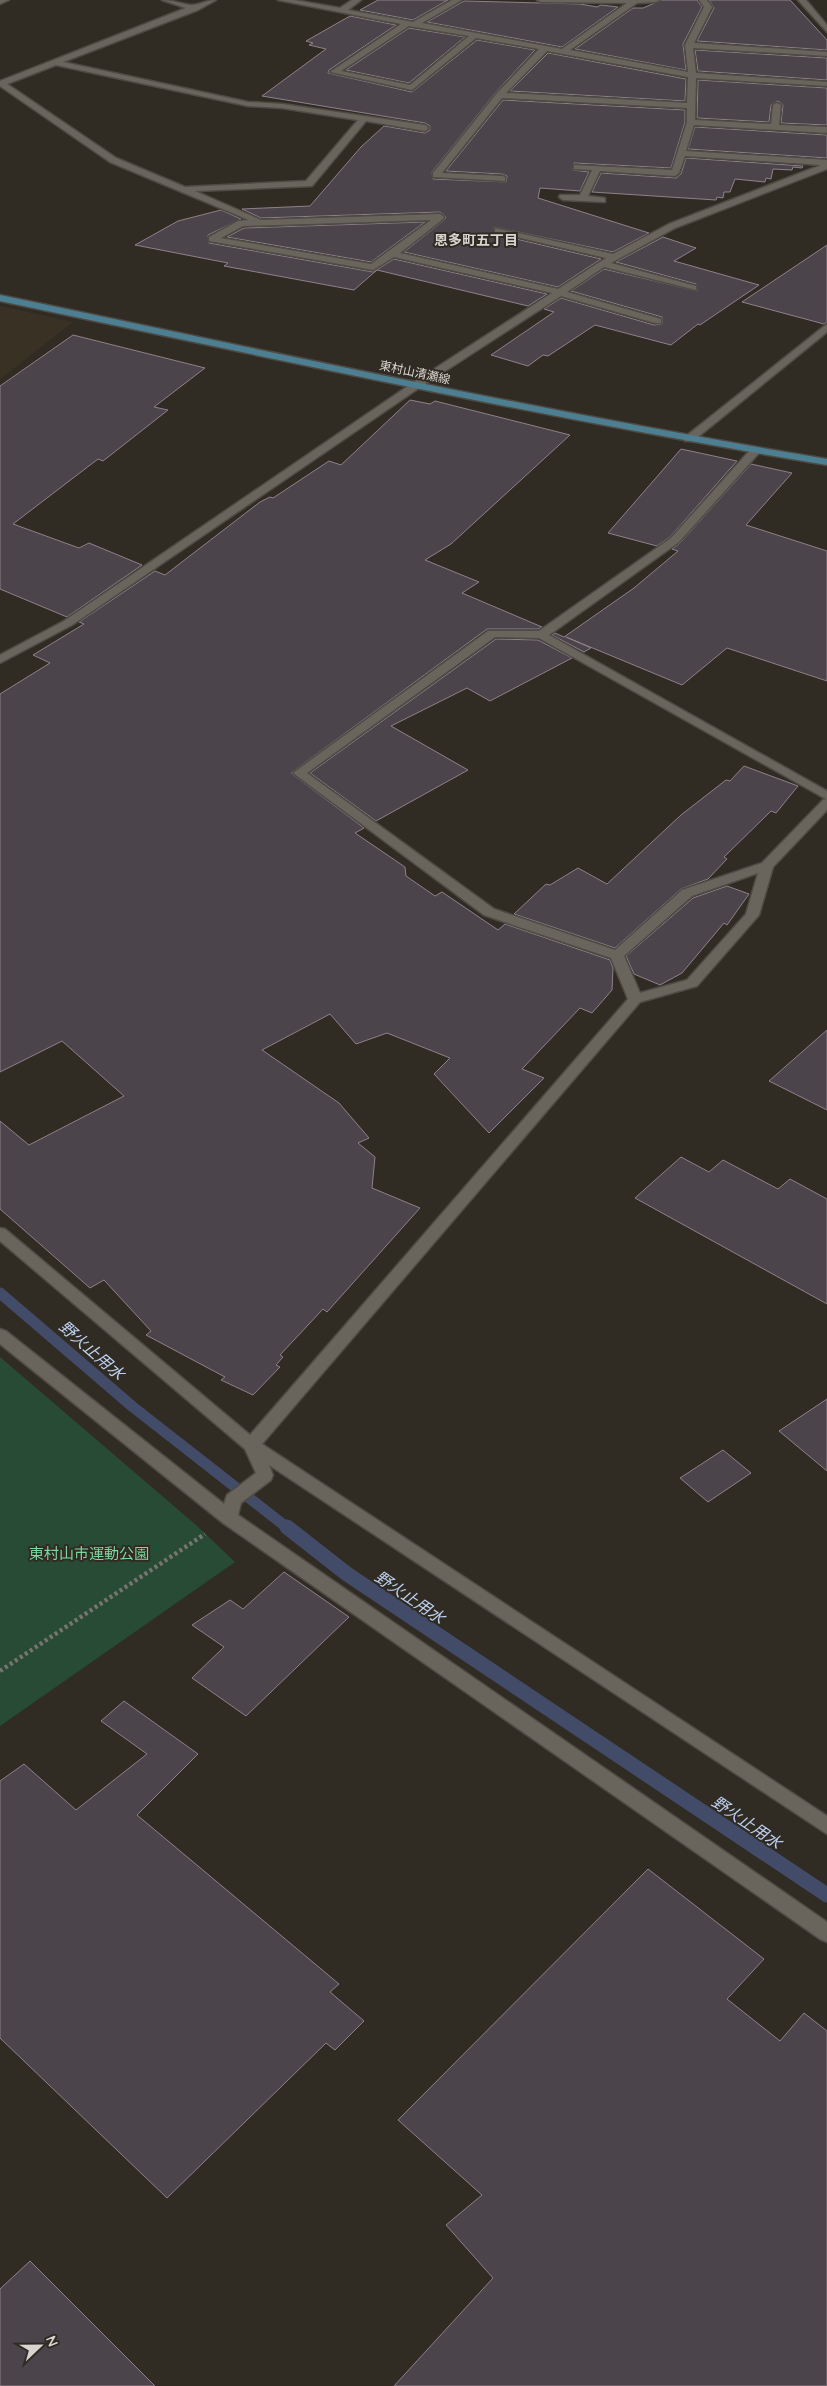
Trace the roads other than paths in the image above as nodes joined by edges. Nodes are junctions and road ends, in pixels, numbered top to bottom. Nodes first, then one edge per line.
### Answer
1 (5, 0) edge
2 (166, 0) edge
3 (212, 0) edge
4 (282, 0) edge
5 (357, 0) edge
6 (458, 0) edge
7 (541, 0) edge
8 (656, 0) edge
9 (703, 0) edge
10 (802, 0) edge
11 (635, 1) junction
12 (0, 2) edge
13 (194, 8) junction
14 (341, 11) junction
15 (411, 24) junction
16 (827, 30) edge
17 (475, 35) junction
18 (690, 45) junction
19 (545, 48) junction
20 (564, 51) junction
21 (827, 54) edge
22 (54, 62) junction
23 (692, 75) junction
24 (1, 84) edge
25 (827, 84) edge
26 (500, 95) junction
27 (777, 105) dead end
28 (692, 106) junction
29 (364, 118) junction
30 (691, 122) junction
31 (775, 127) junction
32 (425, 128) dead end
33 (827, 130) edge
34 (683, 153) junction
35 (827, 162) edge
36 (827, 166) edge
37 (578, 167) dead end
38 (597, 168) junction
39 (502, 178) dead end
40 (181, 189) junction
41 (564, 197) dead end
42 (583, 198) junction
43 (602, 200) dead end
44 (262, 223) junction
45 (498, 230) dead end
46 (393, 254) junction
47 (614, 257) junction
48 (603, 264) junction
49 (693, 288) dead end
50 (558, 292) junction
51 (0, 298) edge
52 (658, 321) dead end
53 (827, 328) edge
54 (415, 386) junction
55 (689, 439) junction
56 (755, 451) junction
57 (827, 462) edge
58 (541, 635) junction
59 (0, 660) edge
60 (827, 796) edge
61 (827, 803) edge
62 (767, 866) junction
63 (617, 955) junction
64 (635, 999) junction
65 (0, 1233) edge
66 (0, 1335) edge
67 (251, 1445) junction
68 (229, 1518) junction
69 (827, 1826) edge
70 (827, 1933) edge

1 - 12 street
2 - 13 street
3 - 13 street
4 - 14 street
5 - 14 street
6 - 15 street
7 - 11 street
8 - 11 street
9 - 18 street
10 - 16 street
11 - 20 street
13 - 22 street
14 - 15 street
15 - 17 street
15 - 17 street
17 - 19 street
18 - 21 street
18 - 23 street
19 - 20 street
19 - 26 street
20 - 23 street
22 - 24 street
22 - 29 street
23 - 25 street
23 - 28 street
24 - 40 street
26 - 28 street
26 - 39 street
27 - 31 street
28 - 30 street
29 - 32 street
29 - 40 street
30 - 31 street
30 - 34 street
31 - 33 street
34 - 35 street
34 - 38 street
36 - 47 street
37 - 38 street
38 - 42 street
40 - 44 street
41 - 42 street
42 - 43 street
44 - 46 street
44 - 46 street
45 - 47 street
46 - 50 street
47 - 48 street
48 - 49 street
48 - 50 street
50 - 52 street
50 - 54 street
51 - 54 main road, 東村山清瀬線
53 - 55 street
54 - 55 main road, 東村山清瀬線
54 - 59 street
55 - 56 main road, 東村山清瀬線
56 - 57 main road, 東村山清瀬線
56 - 58 street
58 - 60 street
58 - 63 street
61 - 62 street
62 - 63 street
62 - 64 street
63 - 64 street
64 - 67 street
65 - 67 street
66 - 68 street
67 - 68 street
67 - 69 street
68 - 70 street

